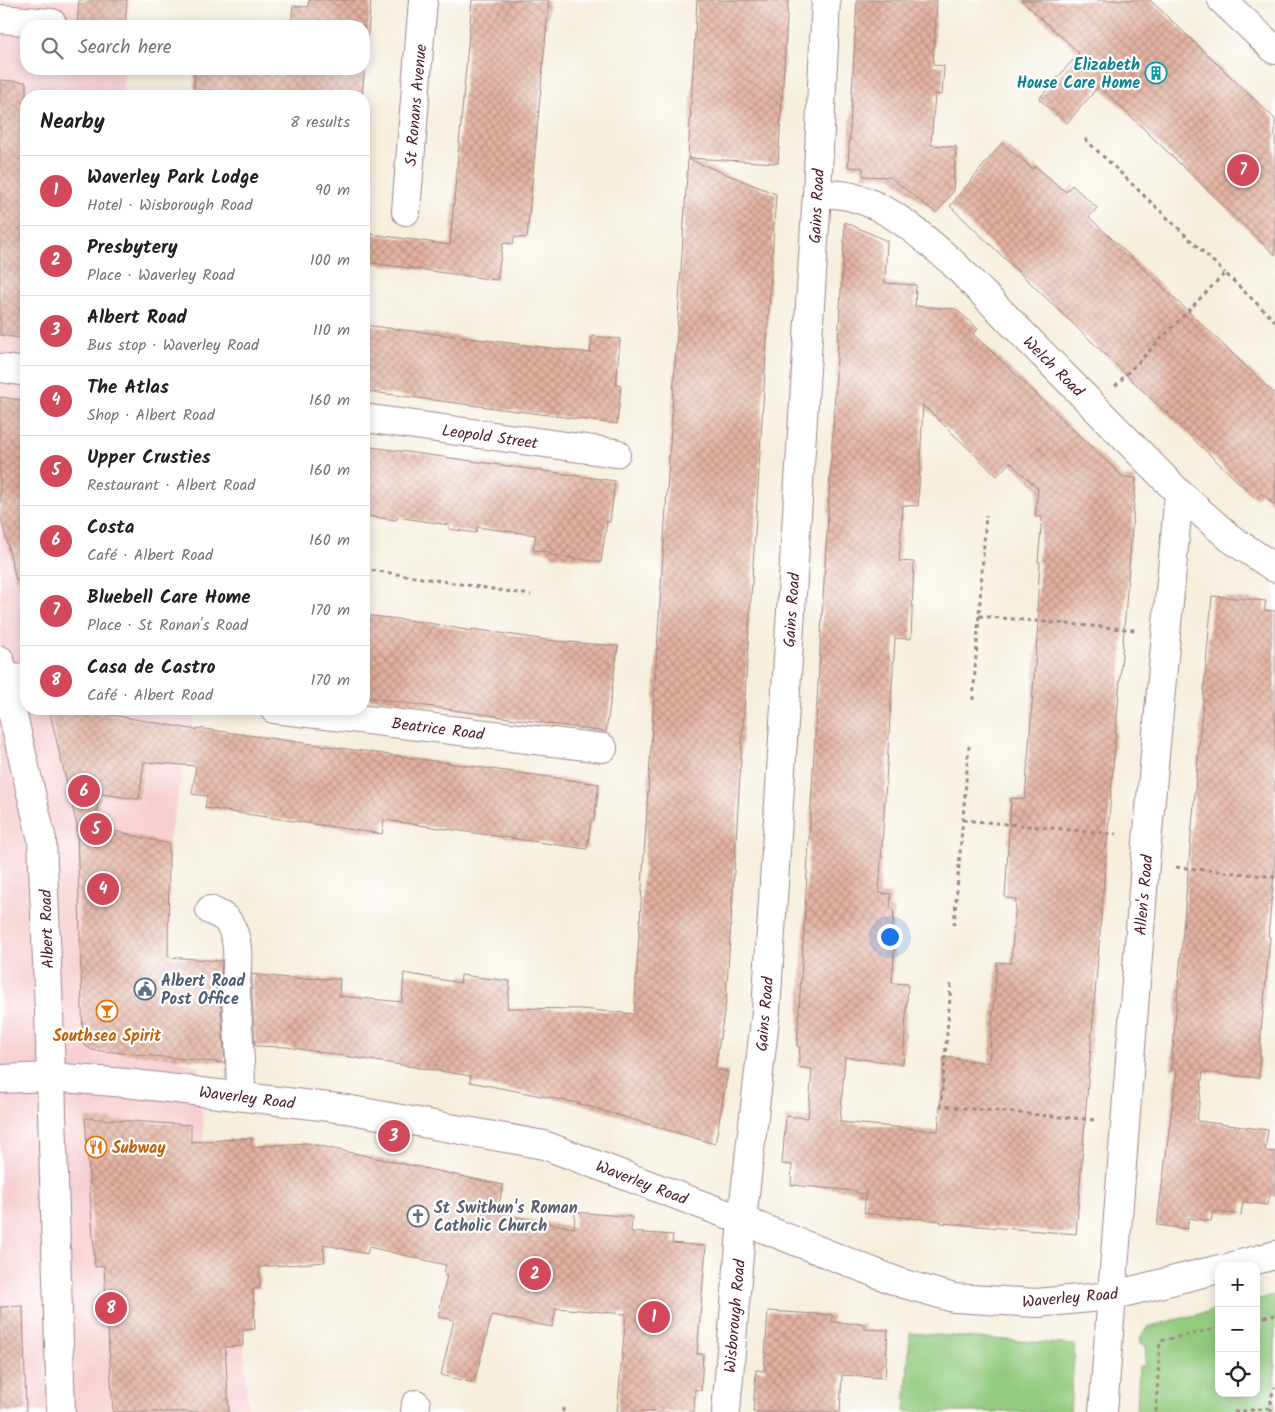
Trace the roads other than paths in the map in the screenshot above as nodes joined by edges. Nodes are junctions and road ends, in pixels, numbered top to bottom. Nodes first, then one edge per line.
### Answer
1 (423, 0) edge
2 (826, 0) edge
3 (1222, 0) edge
4 (0, 19) edge
5 (20, 21) edge
6 (1275, 50) edge
7 (817, 193) junction
8 (406, 211) dead end
9 (0, 368) edge
10 (20, 371) edge
11 (370, 419) edge
12 (616, 453) dead end
13 (1179, 493) junction
14 (1275, 568) edge
15 (8, 673) edge
16 (324, 715) edge
17 (602, 748) dead end
18 (210, 910) dead end
19 (51, 1078) junction
20 (0, 1079) edge
21 (241, 1096) junction
22 (742, 1220) junction
23 (1275, 1255) edge
24 (1249, 1262) edge
25 (1215, 1270) edge
26 (1111, 1296) junction
27 (61, 1412) edge
28 (726, 1412) edge
29 (1103, 1412) edge

1 - 8 street, St Ronans Avenue
2 - 7 street, Gains Road
3 - 6 street
4 - 5 street
7 - 13 street, Welch Road
7 - 22 street, Gains Road
9 - 10 street
11 - 12 street, Leopold Street
13 - 14 street, Welch Road
13 - 26 street, Allen's Road
15 - 19 street, Albert Road
16 - 17 street, Beatrice Road
18 - 21 street
19 - 20 street, Waverley Road
19 - 21 street, Waverley Road
19 - 27 street, Albert Road
21 - 22 street, Waverley Road
22 - 26 street, Waverley Road
22 - 28 street, Wisborough Road
23 - 24 street
25 - 26 street, Waverley Road
26 - 29 street, Allen's Road

